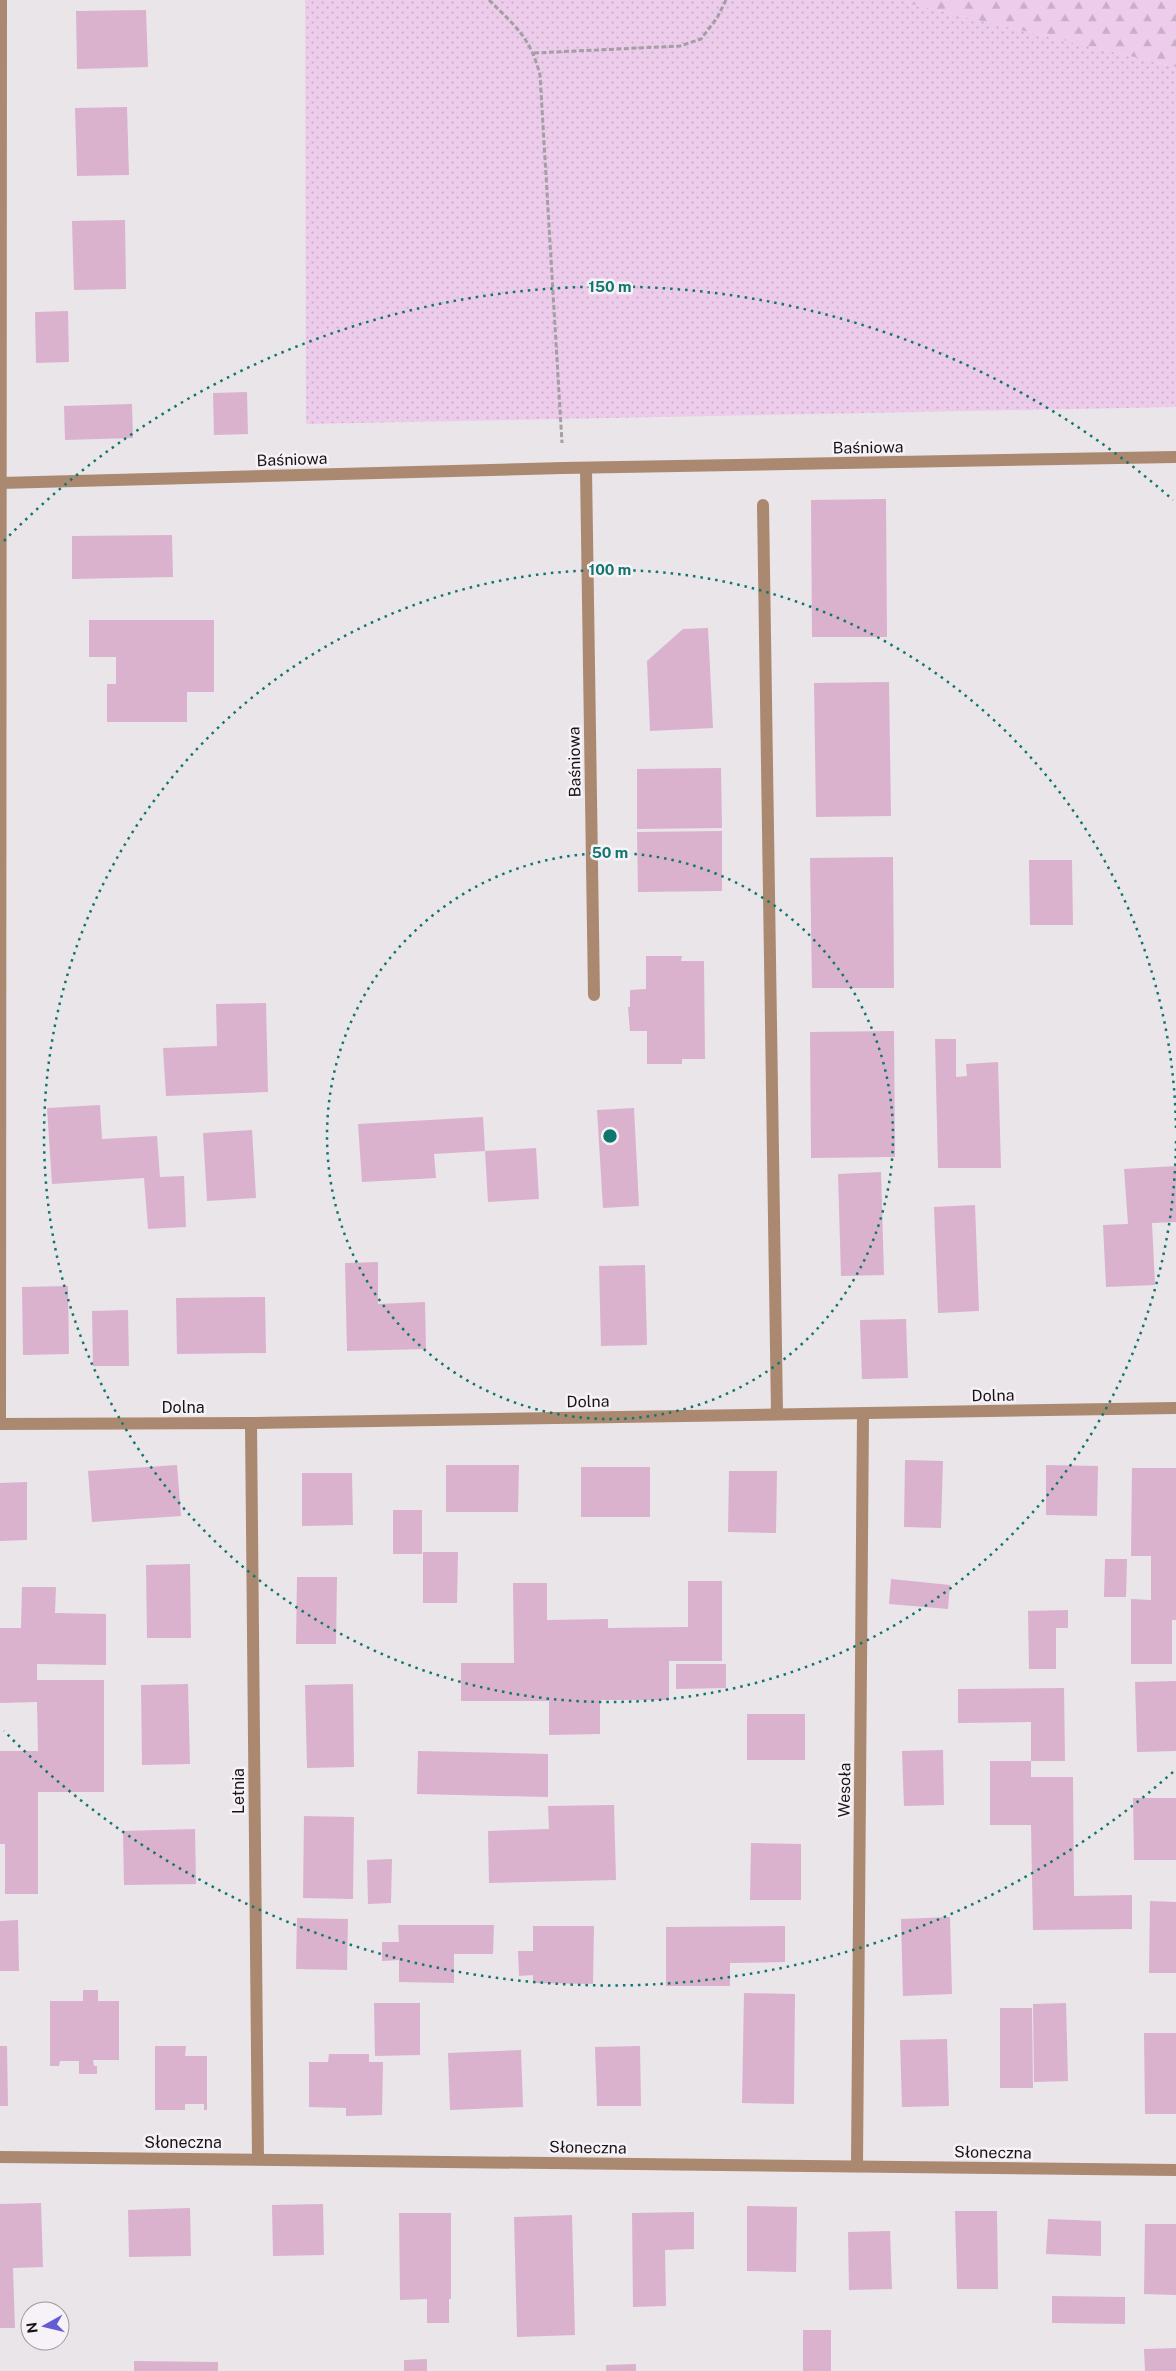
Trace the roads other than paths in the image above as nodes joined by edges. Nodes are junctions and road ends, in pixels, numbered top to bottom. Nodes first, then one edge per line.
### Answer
1 (0, 0) edge
2 (1176, 457) edge
3 (586, 469) junction
4 (0, 483) edge
5 (763, 505) dead end
6 (594, 995) dead end
7 (0, 1074) edge
8 (1176, 1408) edge
9 (777, 1413) junction
10 (863, 1414) junction
11 (251, 1423) junction
12 (0, 1424) edge
13 (0, 2157) edge
14 (258, 2159) junction
15 (856, 2166) junction
16 (1176, 2170) edge

1 - 4 street
2 - 3 street, Baśniowa
3 - 4 street, Baśniowa
3 - 6 street, Baśniowa
4 - 7 street
5 - 9 street
7 - 12 street
8 - 10 street, Dolna
9 - 10 street, Dolna
9 - 11 street, Dolna
10 - 15 street, Wesoła
11 - 12 street, Dolna
11 - 14 street, Letnia
13 - 14 street, Słoneczna
14 - 15 street, Słoneczna
15 - 16 street, Słoneczna

